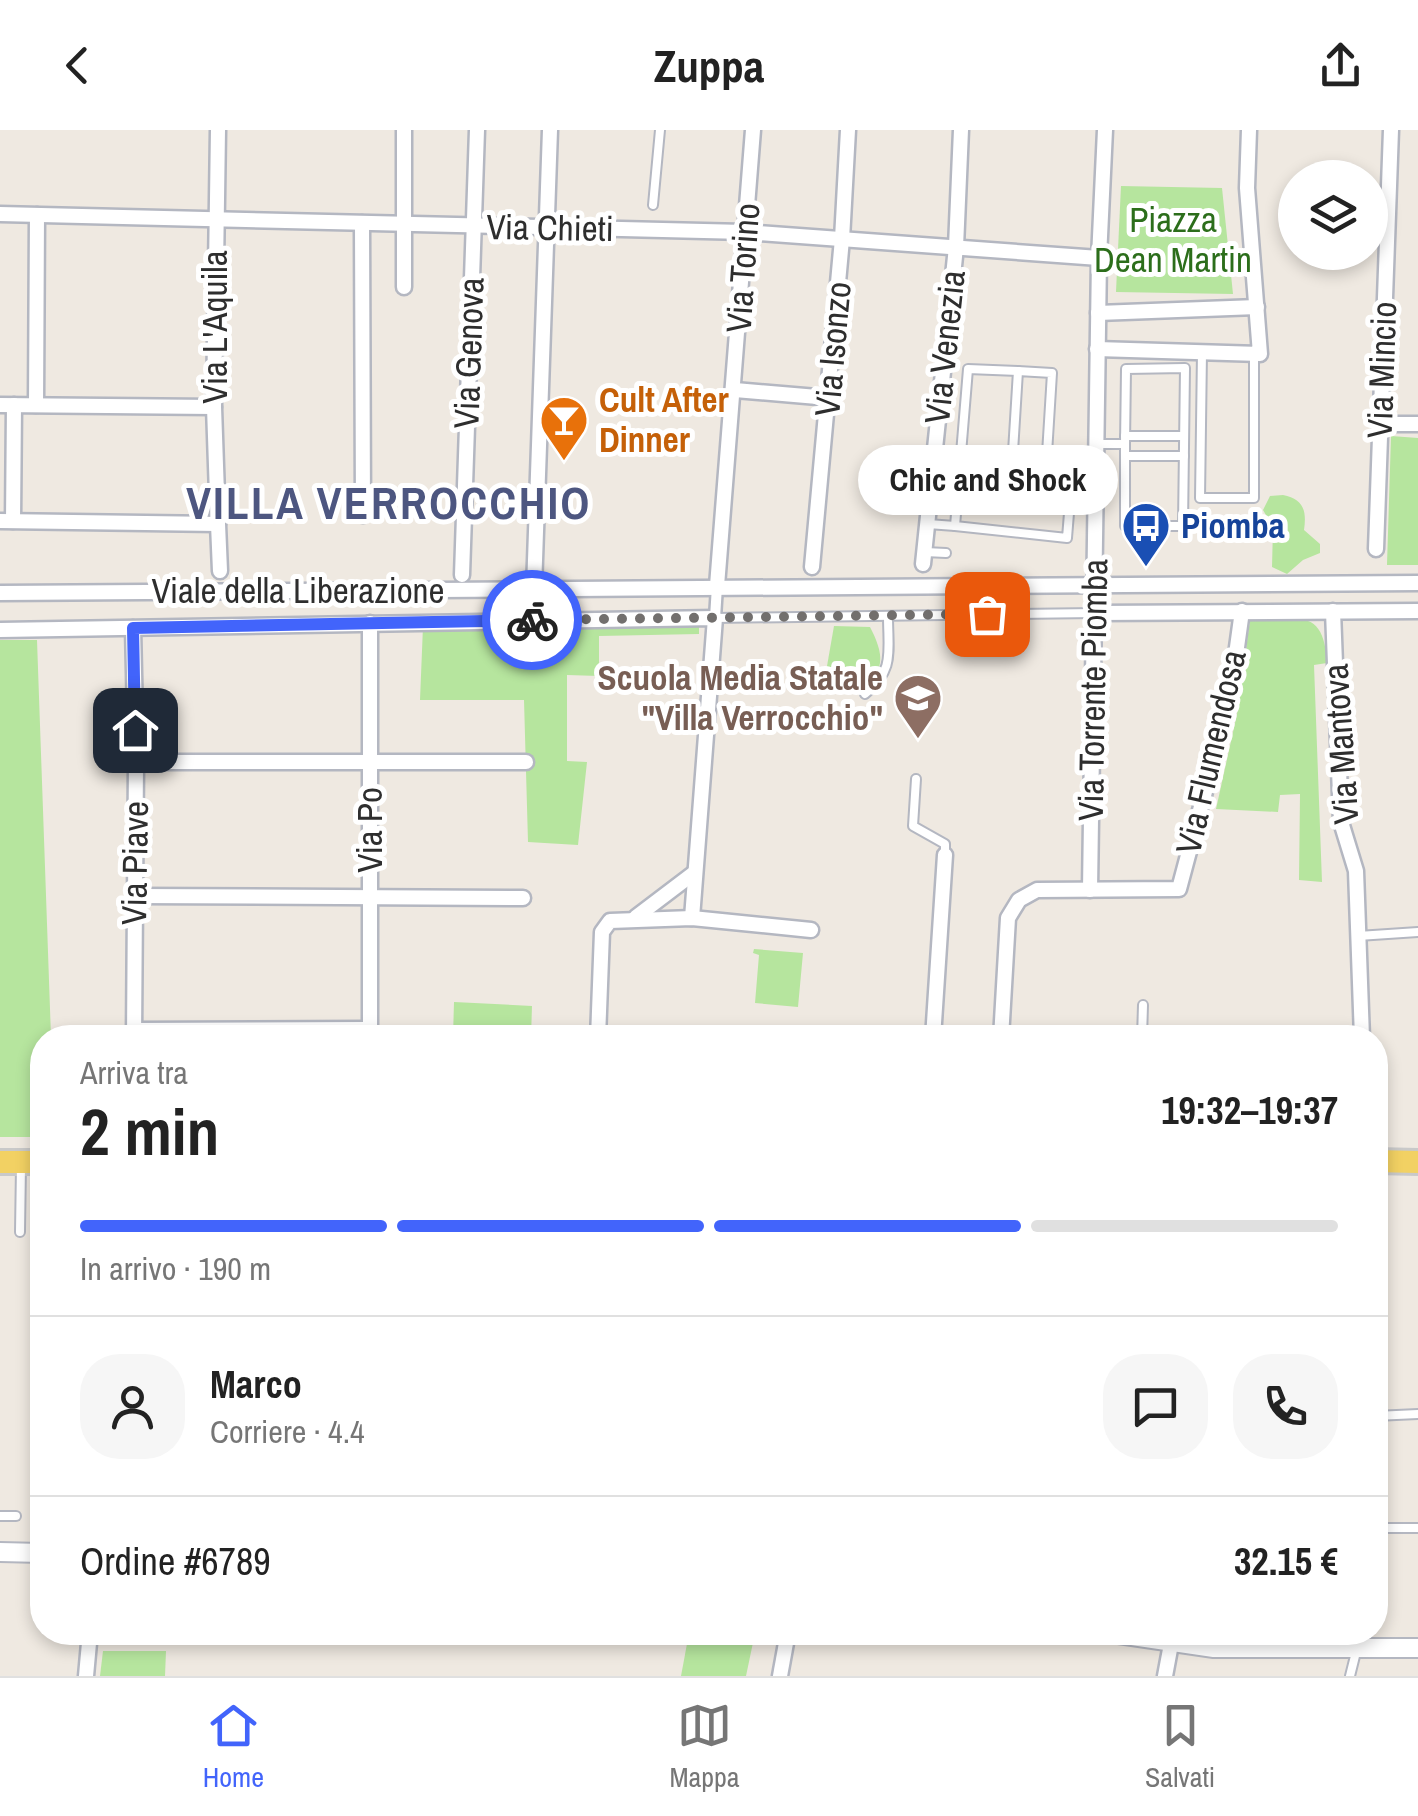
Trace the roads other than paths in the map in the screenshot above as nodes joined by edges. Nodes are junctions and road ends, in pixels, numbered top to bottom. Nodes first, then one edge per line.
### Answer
1 (218, 130) edge
2 (404, 130) edge
3 (477, 130) edge
4 (550, 130) edge
5 (660, 130) edge
6 (753, 130) edge
7 (848, 130) edge
8 (962, 130) edge
9 (1106, 130) edge
10 (1248, 130) edge
11 (1391, 130) edge
12 (653, 205) dead end
13 (0, 214) edge
14 (37, 215) junction
15 (215, 218) junction
16 (362, 224) junction
17 (403, 224) junction
18 (474, 226) junction
19 (546, 228) junction
20 (745, 232) junction
21 (842, 239) junction
22 (956, 246) junction
23 (1099, 258) junction
24 (404, 287) dead end
25 (1257, 307) junction
26 (1098, 312) junction
27 (1097, 350) junction
28 (1202, 352) junction
29 (1257, 354) junction
30 (1018, 371) junction
31 (734, 390) junction
32 (829, 398) junction
33 (7, 405) edge
34 (36, 405) junction
35 (214, 407) junction
36 (1380, 424) junction
37 (1418, 424) edge
38 (1184, 436) junction
39 (1125, 440) junction
40 (1096, 444) junction
41 (1125, 456) junction
42 (1184, 456) junction
43 (1045, 486) junction
44 (1070, 488) junction
45 (1096, 489) junction
46 (363, 515) dead end
47 (6, 521) edge
48 (218, 524) junction
49 (928, 524) junction
50 (955, 526) junction
51 (1183, 526) junction
52 (1249, 526) dead end
53 (1376, 550) dead end
54 (946, 553) dead end
55 (924, 558) joint
56 (812, 568) dead end
57 (220, 570) dead end
58 (462, 575) dead end
59 (1094, 583) junction
60 (1418, 583) edge
61 (716, 586) junction
62 (534, 589) junction
63 (0, 593) edge
64 (1242, 611) junction
65 (1333, 611) junction
66 (1418, 611) edge
67 (1096, 613) junction
68 (888, 616) junction
69 (714, 618) junction
70 (370, 623) junction
71 (133, 628) junction
72 (0, 630) edge
73 (865, 694) dead end
74 (136, 762) junction
75 (526, 762) dead end
76 (369, 763) junction
77 (916, 779) dead end
78 (945, 854) joint
79 (694, 873) junction
80 (1090, 890) junction
81 (134, 896) junction
82 (370, 896) junction
83 (523, 898) dead end
84 (635, 918) junction
85 (692, 918) junction
86 (811, 930) dead end
87 (1418, 932) edge
88 (1358, 936) junction
89 (1142, 1006) dead end
90 (134, 1025) edge
91 (370, 1025) edge
92 (598, 1025) edge
93 (934, 1025) edge
94 (1002, 1025) edge
95 (1142, 1025) edge
96 (1361, 1025) edge
97 (1388, 1161) edge
98 (21, 1162) edge
99 (1418, 1162) edge
100 (20, 1232) dead end
101 (1418, 1414) edge
102 (1388, 1415) edge
103 (0, 1516) edge
104 (16, 1516) dead end
105 (1388, 1528) edge
106 (1418, 1528) edge
107 (0, 1552) edge
108 (30, 1553) edge
109 (89, 1645) edge
110 (786, 1645) edge
111 (1171, 1645) edge
112 (1303, 1645) edge
113 (1357, 1648) junction
114 (1418, 1648) edge
115 (86, 1676) edge
116 (780, 1676) edge
117 (1166, 1676) edge
118 (1350, 1676) edge

1 - 15 street, Via L'Aquila
2 - 17 street
3 - 18 street, Via Genova
4 - 19 street
5 - 12 lane
6 - 20 street, Via Torino
7 - 21 street, Via Isonzo
8 - 22 street, Via Venezia
9 - 23 street, Via Torrente Piomba
10 - 25 street
11 - 36 street, Via Mincio
13 - 14 street, Via Chieti
14 - 15 street, Via Chieti
14 - 34 street
15 - 16 street, Via Chieti
15 - 35 street, Via L'Aquila
16 - 17 street, Via Chieti
16 - 46 street
17 - 18 street, Via Chieti
17 - 24 street
18 - 19 street, Via Chieti
18 - 58 street, Via Genova
19 - 20 street, Via Chieti
19 - 62 street
20 - 21 street, Via Chieti
20 - 31 street, Via Torino
21 - 22 street, Via Chieti
21 - 32 street, Via Isonzo
22 - 23 street, Via Chieti
22 - 49 street, Via Venezia
23 - 26 street, Via Torrente Piomba
25 - 26 street
25 - 29 street
26 - 27 street, Via Torrente Piomba
27 - 28 street
27 - 40 street, Via Torrente Piomba
28 - 29 street
28 - 29 lane
30 - 43 lane
30 - 43 lane
30 - 50 lane
31 - 32 street
31 - 61 street, Via Torino
32 - 56 street, Via Isonzo
33 - 34 street
33 - 47 street
34 - 35 street
35 - 48 street, Via L'Aquila
36 - 37 street
36 - 53 street, Via Mincio
38 - 39 lane
38 - 39 lane
38 - 42 lane
39 - 40 lane
39 - 41 lane
40 - 45 street, Via Torrente Piomba
41 - 42 lane
41 - 51 lane
42 - 51 lane
43 - 44 lane
44 - 45 lane
44 - 50 lane
45 - 59 street, Via Torrente Piomba
47 - 48 street
48 - 57 street, Via L'Aquila
49 - 50 lane
49 - 55 street, Via Venezia
51 - 52 lane
54 - 55 lane
59 - 60 street, Viale della Liberazione
59 - 61 street, Viale della Liberazione
59 - 67 street, Via Torrente Piomba
61 - 62 street, Viale della Liberazione
61 - 69 street
62 - 63 street, Viale della Liberazione
64 - 65 street
64 - 67 street
64 - 80 street, Via Flumendosa
65 - 66 street
65 - 88 street, Via Mantova
67 - 68 lane
67 - 80 street, Via Torrente Piomba
68 - 69 lane
68 - 73 lane
69 - 70 street
69 - 79 street
70 - 71 street
70 - 76 street, Via Po
71 - 72 street
71 - 74 street, Via Piave
74 - 76 street
74 - 81 street, Via Piave
75 - 76 street
76 - 82 street, Via Po
77 - 78 lane
78 - 93 street
79 - 84 street
79 - 85 street
80 - 94 street, Via Flumendosa
81 - 82 street
81 - 90 street, Via Piave
82 - 83 street
82 - 91 street, Via Po
84 - 85 street
84 - 92 street
85 - 86 street
87 - 88 lane
88 - 96 street, Via Mantova
89 - 95 lane
97 - 99 main road
98 - 100 lane
101 - 102 lane
103 - 104 lane
105 - 106 lane
107 - 108 street
109 - 115 street
110 - 116 street
111 - 117 street
112 - 113 street
113 - 114 street
113 - 118 lane

